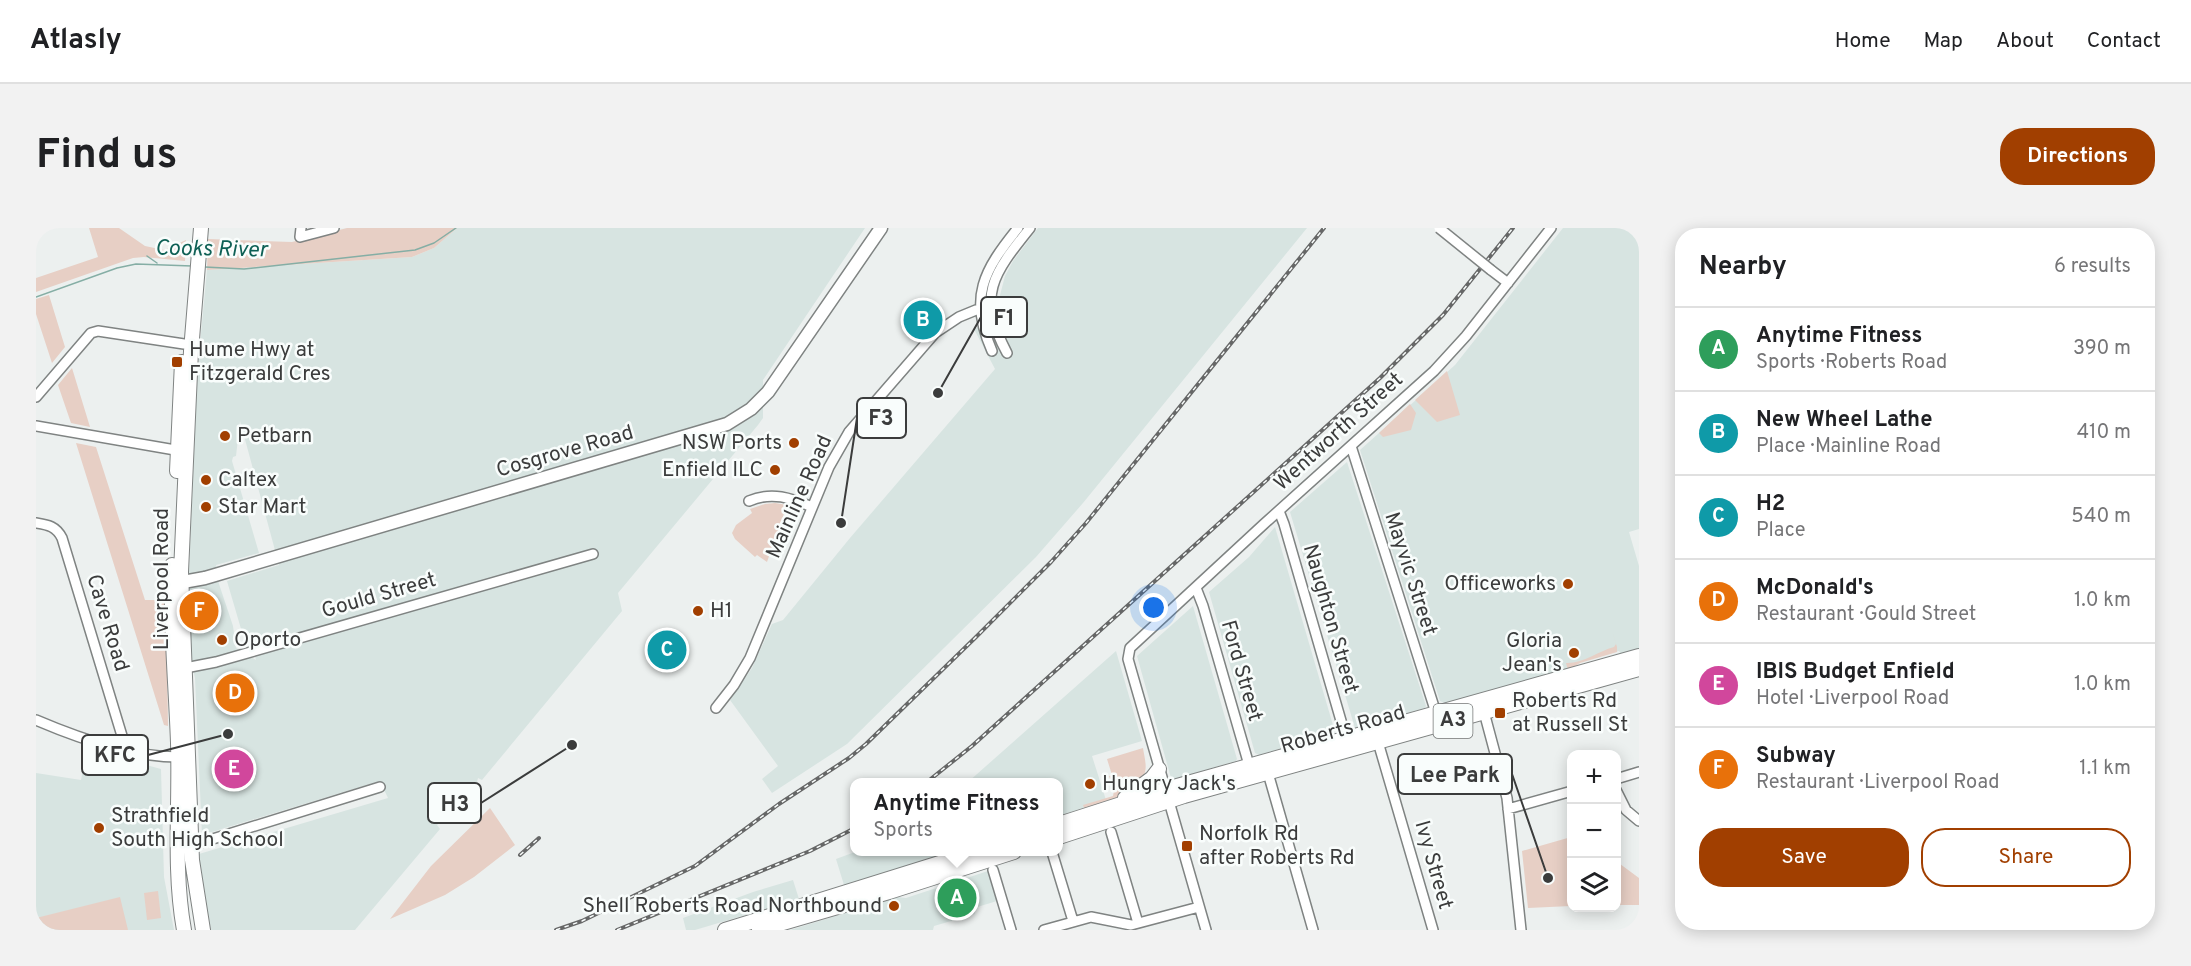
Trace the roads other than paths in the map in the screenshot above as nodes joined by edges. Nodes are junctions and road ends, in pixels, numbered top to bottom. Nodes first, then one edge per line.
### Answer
1 (193, 228) edge
2 (201, 228) edge
3 (334, 228) edge
4 (881, 228) edge
5 (1018, 228) edge
6 (1030, 228) edge
7 (1439, 228) edge
8 (1551, 228) edge
9 (301, 233) edge
10 (195, 252) junction
11 (193, 280) junction
12 (1508, 283) junction
13 (986, 308) junction
14 (183, 344) junction
15 (992, 351) dead end
16 (1007, 352) dead end
17 (36, 397) edge
18 (36, 426) edge
19 (1351, 446) junction
20 (182, 451) junction
21 (749, 501) dead end
22 (812, 507) junction
23 (1279, 511) junction
24 (36, 523) edge
25 (593, 554) dead end
26 (176, 584) junction
27 (1196, 588) junction
28 (1639, 656) edge
29 (179, 669) junction
30 (1639, 669) edge
31 (716, 708) dead end
32 (1484, 712) junction
33 (1436, 713) junction
34 (36, 720) edge
35 (1346, 738) junction
36 (1378, 742) junction
37 (126, 749) junction
38 (178, 757) junction
39 (1250, 765) junction
40 (1159, 769) junction
41 (1639, 772) edge
42 (1268, 773) junction
43 (1621, 778) edge
44 (380, 787) dead end
45 (1567, 792) edge
46 (1167, 795) junction
47 (1621, 798) edge
48 (1116, 805) junction
49 (1508, 808) junction
50 (1639, 821) edge
51 (1063, 823) edge
52 (1111, 832) dead end
53 (1063, 835) edge
54 (185, 848) junction
55 (964, 856) edge
56 (1002, 856) edge
57 (1053, 856) edge
58 (993, 870) dead end
59 (198, 901) junction
60 (1199, 907) junction
61 (1073, 921) junction
62 (1138, 923) junction
63 (760, 927) edge
64 (184, 930) edge
65 (195, 930) edge
66 (203, 930) edge
67 (725, 930) edge
68 (1011, 930) edge
69 (1044, 930) edge
70 (1206, 930) edge
71 (1313, 930) edge
72 (1433, 930) edge
73 (1521, 930) edge

1 - 10 highway, Liverpool Road
2 - 10 highway, Liverpool Road
3 - 9 street
4 - 26 main road, Cosgrove Road
5 - 13 street
6 - 13 street
7 - 12 street, bridge
8 - 12 street, Wentworth Street
10 - 11 highway, Liverpool Road
11 - 14 highway, Liverpool Road
11 - 20 highway, Liverpool Road
12 - 19 street, Wentworth Street
13 - 15 street
13 - 16 street
13 - 22 street, Mainline Road
14 - 17 street
14 - 20 highway, Liverpool Road
18 - 20 street
19 - 23 street, Wentworth Street
19 - 33 street, Mayvic Street
20 - 26 highway, Liverpool Road
21 - 22 street
22 - 31 street, Mainline Road
23 - 27 street, Wentworth Street
23 - 35 street, Naughton Street
24 - 37 street, Cave Road
25 - 29 street, Gould Street
26 - 29 highway, Liverpool Road
27 - 39 street, Ford Street
27 - 40 street, Wentworth Street
28 - 33 highway, Roberts Road / A3
29 - 38 highway, Liverpool Road
29 - 54 highway, Liverpool Road
30 - 32 highway, Roberts Road / A3
32 - 36 highway, Roberts Road / A3
32 - 49 street
33 - 35 highway, Roberts Road / A3
34 - 37 street
35 - 39 highway, Roberts Road / A3
36 - 42 highway, Roberts Road / A3
36 - 72 street, Ivy Street
37 - 38 street
38 - 54 highway, Liverpool Road
39 - 46 highway, Roberts Road / A3
40 - 46 street
40 - 48 highway
41 - 43 street
42 - 46 highway, Roberts Road / A3
42 - 71 street
44 - 54 street
45 - 49 street
46 - 48 highway, Roberts Road / A3
46 - 53 highway, Roberts Road / A3
46 - 60 street
47 - 50 street
48 - 51 highway, Roberts Road / A3
49 - 73 street
52 - 62 street
54 - 59 highway, Liverpool Road
54 - 64 highway, Liverpool Road
55 - 63 highway
56 - 63 highway
57 - 61 street
58 - 68 street
59 - 65 highway
59 - 66 highway, Liverpool Road
60 - 62 street
60 - 70 street
61 - 62 street
61 - 69 street
63 - 67 highway

